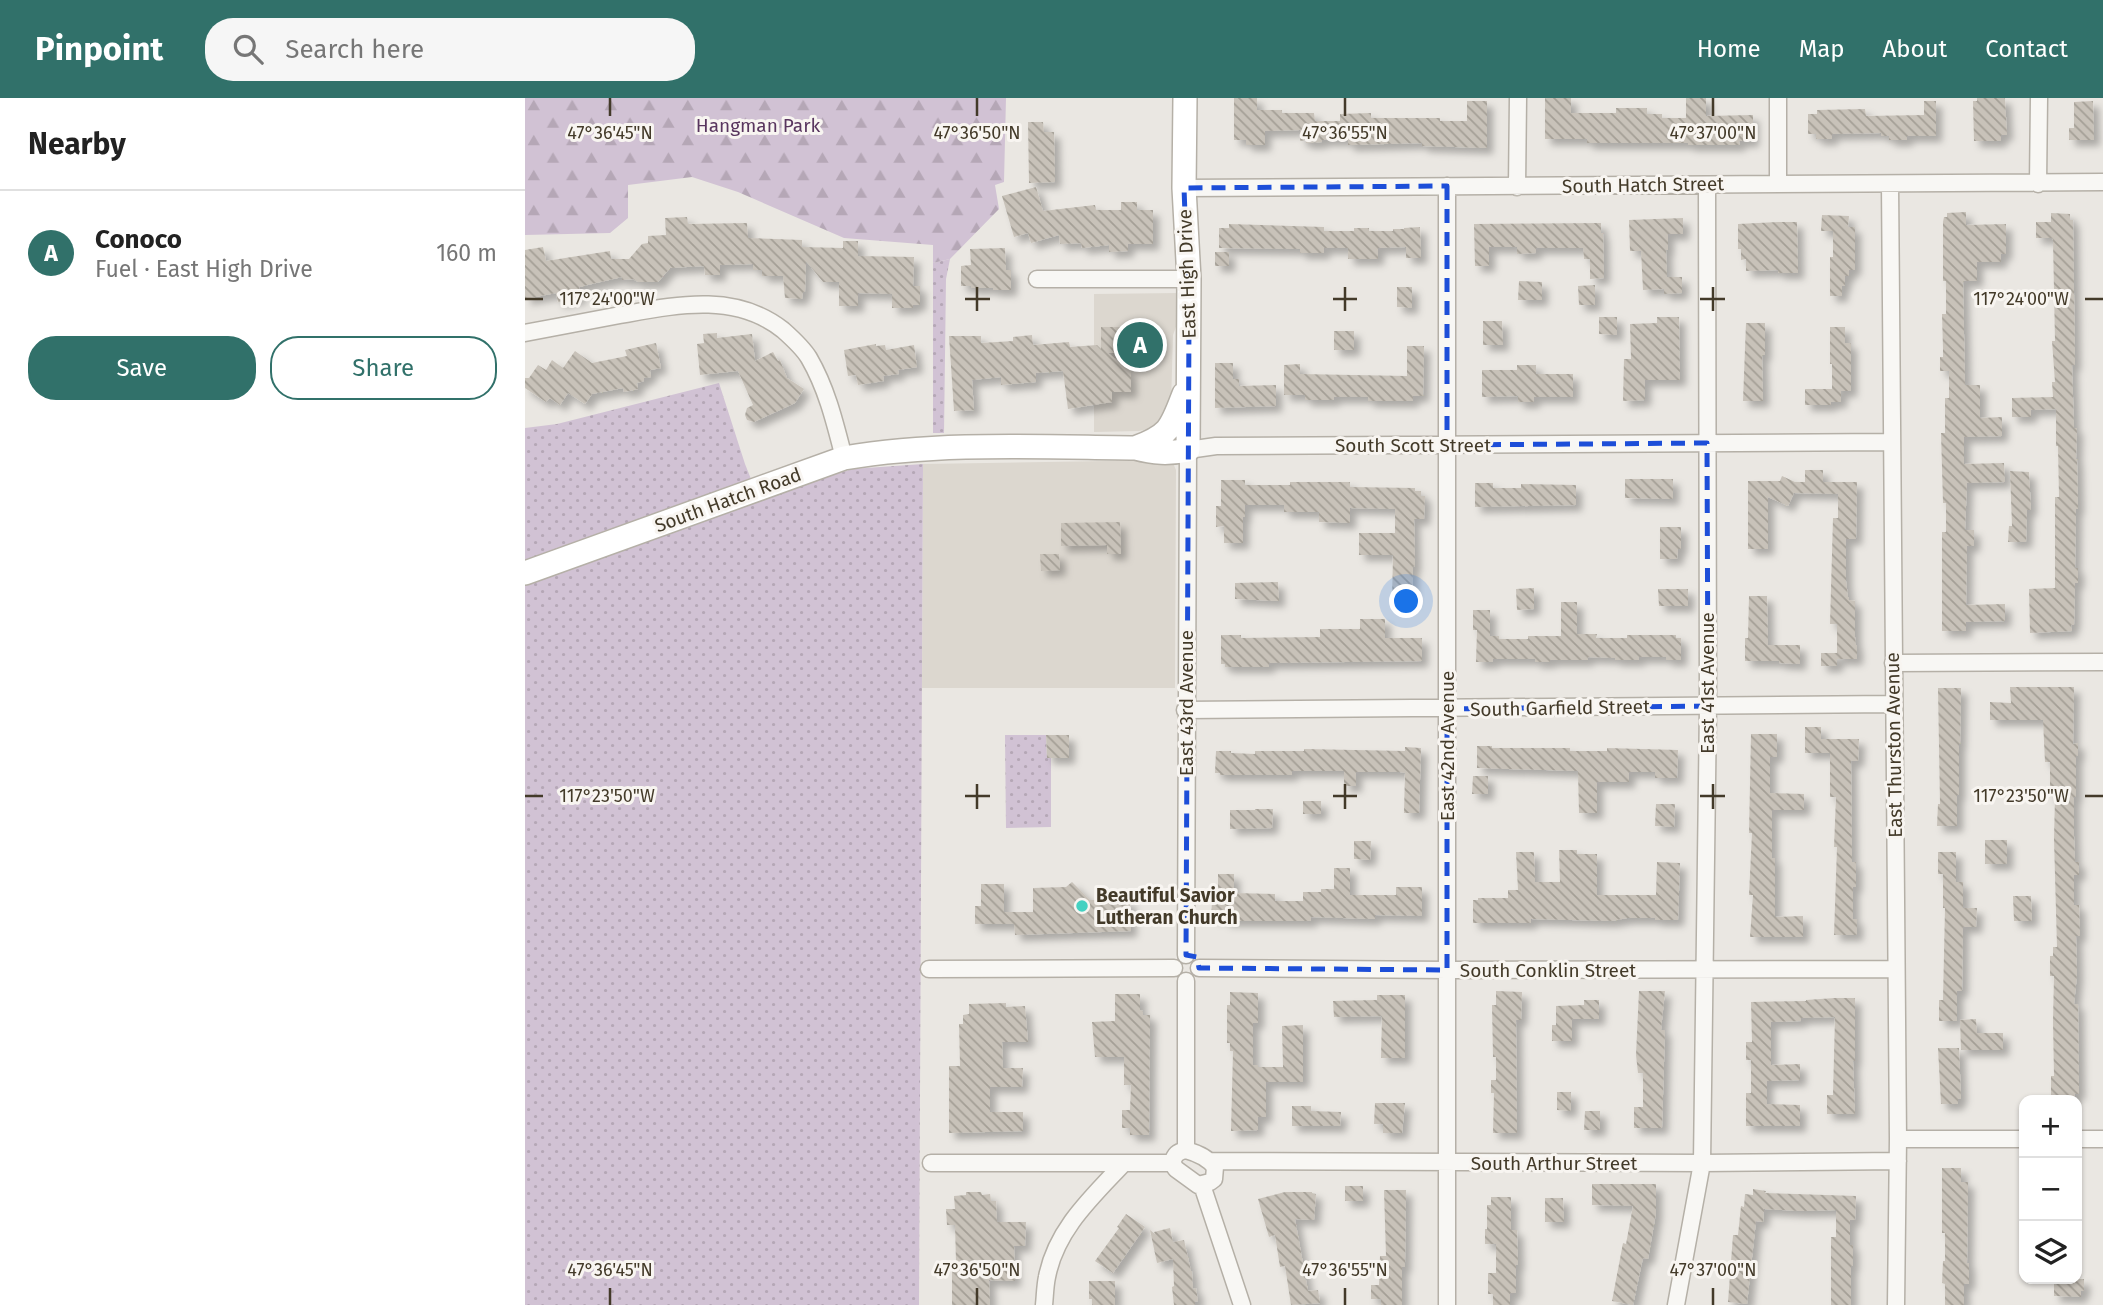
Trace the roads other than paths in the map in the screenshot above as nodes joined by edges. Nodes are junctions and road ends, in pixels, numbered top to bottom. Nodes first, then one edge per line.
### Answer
1 (1185, 98) edge
2 (1518, 98) edge
3 (1778, 98) edge
4 (2039, 98) edge
5 (2103, 182) edge
6 (1778, 183) junction
7 (1890, 184) junction
8 (2038, 184) junction
9 (1707, 185) junction
10 (1447, 186) junction
11 (1517, 187) junction
12 (1184, 188) junction
13 (1037, 279) dead end
14 (1189, 279) junction
15 (525, 333) edge
16 (1189, 381) junction
17 (1891, 442) junction
18 (1707, 443) junction
19 (1447, 445) junction
20 (937, 448) joint
21 (1135, 448) junction
22 (1188, 450) junction
23 (844, 458) junction
24 (525, 573) edge
25 (2103, 662) edge
26 (1892, 663) junction
27 (1893, 704) junction
28 (1708, 706) junction
29 (1447, 709) junction
30 (1185, 710) junction
31 (1186, 955) junction
32 (1174, 968) junction
33 (1199, 968) junction
34 (929, 969) dead end
35 (1896, 969) junction
36 (1447, 970) junction
37 (1706, 970) junction
38 (1186, 981) junction
39 (1898, 1139) junction
40 (2019, 1139) edge
41 (2082, 1139) edge
42 (2103, 1139) edge
43 (1186, 1150) junction
44 (1210, 1161) junction
45 (1898, 1161) junction
46 (1172, 1163) junction
47 (1447, 1163) junction
48 (932, 1164) dead end
49 (1123, 1164) junction
50 (1702, 1164) junction
51 (1202, 1185) junction
52 (1044, 1305) edge
53 (1243, 1305) edge
54 (1447, 1305) edge
55 (1676, 1305) edge
56 (1896, 1305) edge

1 - 12 main road, East High Drive
2 - 11 street
3 - 6 street
4 - 8 street
5 - 8 street, South Hatch Street
6 - 7 street, South Hatch Street
6 - 9 street, South Hatch Street
7 - 8 street, South Hatch Street
7 - 17 street, East Thurston Avenue
9 - 11 street, South Hatch Street
9 - 18 street, East 41st Avenue
10 - 11 street, South Hatch Street
10 - 12 street, South Hatch Street
10 - 19 street, East 42nd Avenue
12 - 14 main road, East High Drive
13 - 14 street
14 - 16 main road, East High Drive
15 - 23 street
16 - 21 main road
16 - 22 main road, East High Drive
17 - 18 street, South Scott Street
17 - 26 street, East Thurston Avenue
18 - 19 street, South Scott Street
18 - 28 street, East 41st Avenue
19 - 22 street, South Scott Street
19 - 29 street, East 42nd Avenue
20 - 21 main road, South Scott Street
20 - 23 main road, South Hatch Road
21 - 22 main road, South Scott Street
22 - 30 street, East 43rd Avenue
23 - 24 main road, South Hatch Road
25 - 26 street
26 - 27 street, East Thurston Avenue
27 - 28 street, South Garfield Street
27 - 35 street, East Thurston Avenue
28 - 29 street, South Garfield Street
28 - 37 street, East 41st Avenue
29 - 30 street, South Garfield Street
29 - 36 street, East 42nd Avenue
30 - 31 street, East 43rd Avenue
31 - 32 street
31 - 33 street
32 - 34 street
32 - 38 street
33 - 36 street, South Conklin Street
33 - 38 street
35 - 37 street, South Conklin Street
35 - 39 street, East Thurston Avenue
36 - 37 street, South Conklin Street
36 - 47 street, East 42nd Avenue
37 - 50 street, East 41st Avenue
38 - 43 street
39 - 40 street
39 - 45 street, East Thurston Avenue
41 - 42 street
43 - 44 street
43 - 46 street
44 - 47 street, South Arthur Street
44 - 51 street
45 - 50 street, South Arthur Street
45 - 56 street, East Thurston Avenue
46 - 49 street
46 - 51 street
47 - 50 street, South Arthur Street
47 - 54 street, East 42nd Avenue
48 - 49 street
49 - 52 street
50 - 55 street, East 41st Avenue
51 - 53 street

